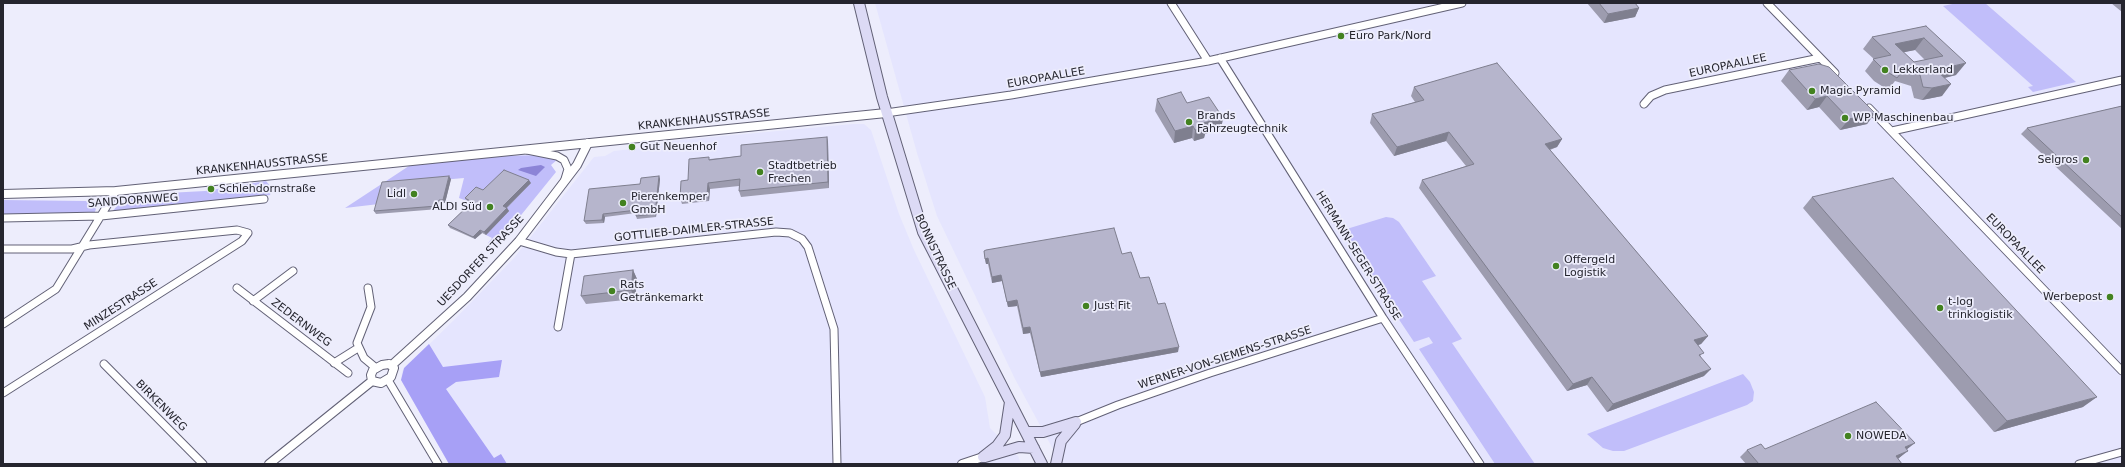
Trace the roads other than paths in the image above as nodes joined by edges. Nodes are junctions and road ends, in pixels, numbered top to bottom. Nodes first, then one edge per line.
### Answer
1 (859, 3) edge
2 (1171, 3) edge
3 (1462, 3) edge
4 (1767, 3) edge
5 (1220, 58) junction
6 (1820, 58) junction
7 (1208, 61) junction
8 (1839, 77) edge
9 (2122, 80) edge
10 (1863, 102) edge
11 (1644, 104) dead end
12 (886, 113) junction
13 (1892, 131) junction
14 (588, 143) junction
15 (523, 149) junction
16 (564, 182) junction
17 (116, 190) junction
18 (3, 194) edge
19 (264, 199) dead end
20 (101, 216) junction
21 (3, 218) edge
22 (518, 241) junction
23 (82, 246) junction
24 (4, 251) edge
25 (571, 254) junction
26 (293, 271) dead end
27 (237, 288) dead end
28 (368, 288) dead end
29 (254, 301) junction
30 (1383, 318) junction
31 (3, 324) edge
32 (558, 327) dead end
33 (358, 348) junction
34 (334, 363) junction
35 (104, 364) dead end
36 (392, 365) junction
37 (376, 368) junction
38 (2122, 371) edge
39 (348, 373) dead end
40 (388, 380) junction
41 (372, 382) junction
42 (3, 393) edge
43 (1010, 402) junction
44 (1076, 422) junction
45 (1026, 432) junction
46 (1034, 448) junction
47 (2122, 452) edge
48 (983, 457) junction
49 (203, 464) edge
50 (269, 464) edge
51 (438, 464) edge
52 (837, 464) edge
53 (962, 464) edge
54 (1042, 464) edge
55 (1056, 464) edge
56 (1480, 464) edge
57 (2079, 464) edge

1 - 12 main road, BONNSTRASSE
2 - 7 street
3 - 5 street, EUROPAALLEE
4 - 6 street
5 - 7 street, EUROPAALLEE
5 - 30 street, HERMANN-SEGER-STRASSE
6 - 8 street
6 - 11 street, EUROPAALLEE
7 - 12 street, EUROPAALLEE
9 - 13 street
10 - 13 street, EUROPAALLEE
12 - 14 street, KRANKENHAUSSTRASSE
12 - 43 main road, BONNSTRASSE
13 - 38 street, EUROPAALLEE
14 - 15 street, KRANKENHAUSSTRASSE
14 - 16 street, UESDORFER STRASSE
15 - 16 street, KRANKENHAUSSTRASSE
15 - 17 street, KRANKENHAUSSTRASSE
16 - 22 street, UESDORFER STRASSE
17 - 18 street, KRANKENHAUSSTRASSE
17 - 20 street
19 - 20 street, SANDDORNWEG
20 - 21 street, SANDDORNWEG
20 - 23 street
22 - 25 street, GOTTLIEB-DAIMLER-STRASSE
22 - 36 street, UESDORFER STRASSE
23 - 24 street
23 - 31 street
23 - 42 street, MINZESTRASSE
25 - 32 street
25 - 52 street, GOTTLIEB-DAIMLER-STRASSE
26 - 29 street, ZEDERNWEG
27 - 29 street, ZEDERNWEG
28 - 33 street
29 - 34 street, ZEDERNWEG
30 - 44 street, WERNER-VON-SIEMENS-STRASSE
30 - 56 street, HERMANN-SEGER-STRASSE
33 - 34 street, ZEDERNWEG
33 - 37 street
34 - 39 street, ZEDERNWEG
35 - 49 street, BIRKENWEG
36 - 37 street
36 - 40 street
37 - 41 street
40 - 41 street
40 - 51 street
41 - 50 street
43 - 45 main road, BONNSTRASSE
43 - 48 main road
44 - 45 main road
44 - 55 main road
45 - 46 main road, BONNSTRASSE
46 - 48 main road
46 - 54 main road, BONNSTRASSE
47 - 57 street
48 - 53 street

